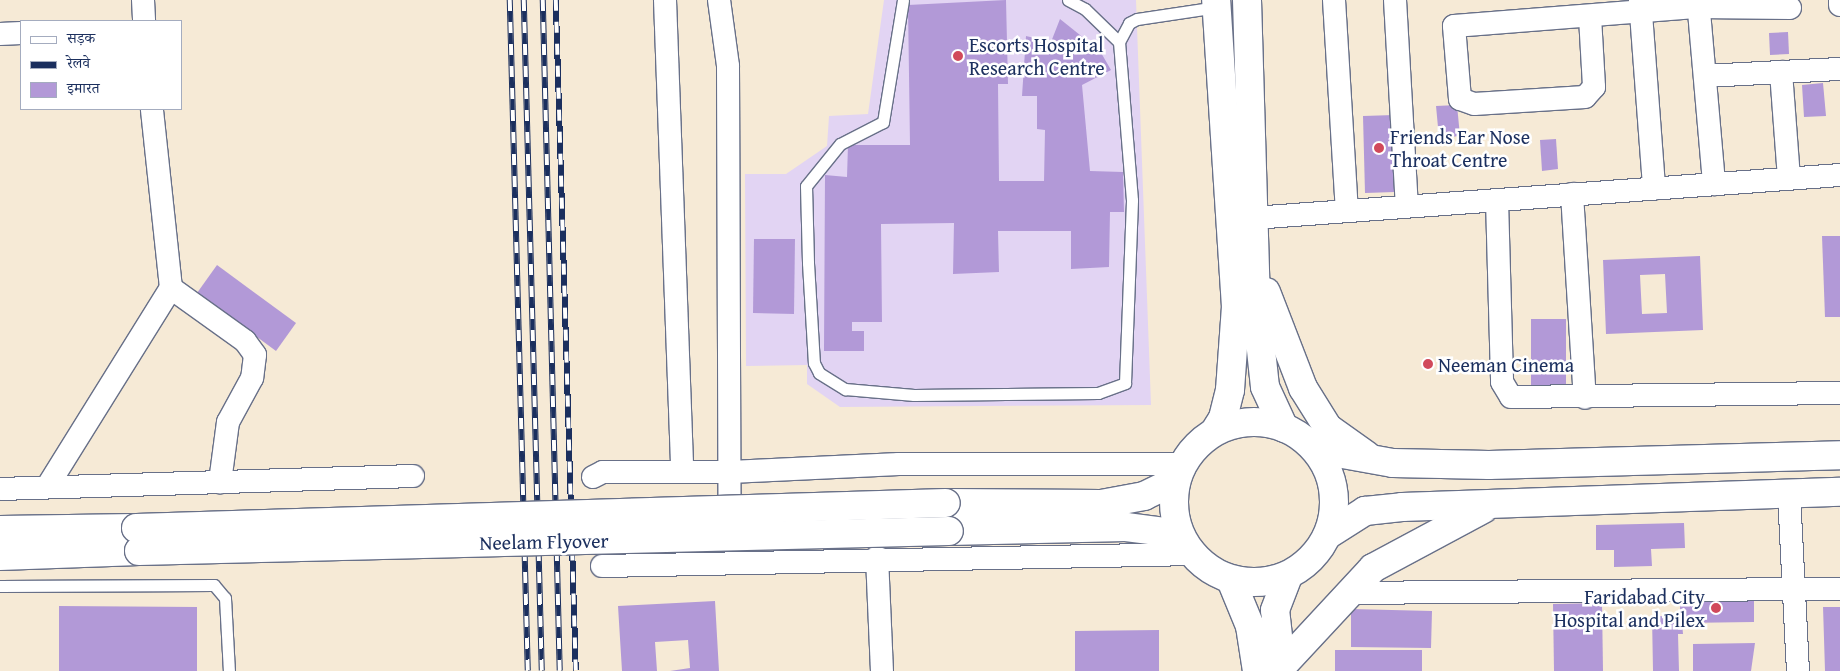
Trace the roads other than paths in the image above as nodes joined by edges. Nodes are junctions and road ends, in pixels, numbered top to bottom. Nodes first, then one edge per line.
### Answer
1 (143, 0) edge
2 (664, 0) edge
3 (719, 0) edge
4 (903, 0) edge
5 (1068, 0) edge
6 (1247, 0) edge
7 (1334, 0) edge
8 (1395, 0) edge
9 (1840, 0) edge
10 (1216, 3) edge
11 (1698, 4) edge
12 (1840, 5) edge
13 (1641, 6) edge
14 (1790, 8) dead end
15 (1590, 17) junction
16 (144, 20) edge
17 (20, 33) edge
18 (0, 34) edge
19 (1119, 42) junction
20 (1840, 69) edge
21 (1782, 72) junction
22 (1705, 76) junction
23 (152, 110) edge
24 (1840, 174) edge
25 (1789, 178) junction
26 (1714, 184) junction
27 (1654, 188) junction
28 (1572, 194) junction
29 (1497, 200) junction
30 (1408, 206) junction
31 (1347, 211) junction
32 (1254, 218) junction
33 (1255, 257) junction
34 (171, 288) junction
35 (1840, 392) edge
36 (1585, 398) junction
37 (1284, 428) junction
38 (1215, 431) junction
39 (1314, 449) junction
40 (1840, 455) edge
41 (1377, 461) junction
42 (682, 470) junction
43 (730, 472) junction
44 (1179, 473) junction
45 (413, 476) dead end
46 (593, 477) dead end
47 (220, 482) junction
48 (47, 487) junction
49 (0, 489) edge
50 (1840, 492) edge
51 (1789, 494) junction
52 (1494, 504) junction
53 (0, 530) edge
54 (1329, 534) junction
55 (138, 539) junction
56 (1186, 544) junction
57 (0, 556) edge
58 (878, 557) junction
59 (730, 563) junction
60 (602, 566) dead end
61 (1288, 576) junction
62 (1231, 580) junction
63 (0, 586) edge
64 (1840, 589) edge
65 (1792, 590) junction
66 (1347, 593) junction
67 (1273, 670) edge
68 (229, 671) edge
69 (882, 671) edge
70 (1798, 671) edge

1 - 16 street
2 - 42 street
3 - 43 street
4 - 19 lane
5 - 19 lane
6 - 32 street
7 - 31 street
8 - 30 street
9 - 12 street
10 - 19 lane
10 - 38 street
11 - 13 street
11 - 14 street
11 - 22 street
13 - 15 street
13 - 27 street
15 - 15 street
17 - 18 street
20 - 21 street
21 - 22 street
21 - 25 street
22 - 26 street
23 - 34 street
24 - 25 street
25 - 26 street
26 - 27 street
27 - 28 street
28 - 29 street
28 - 36 street
29 - 30 street
29 - 36 street
30 - 31 street
31 - 32 street
32 - 33 street
33 - 37 street
33 - 41 street
34 - 47 street
34 - 48 street
35 - 36 street
37 - 38 street
37 - 39 street
38 - 44 street
39 - 41 street
39 - 54 street
40 - 41 street
42 - 43 street
42 - 46 street
43 - 44 street
43 - 59 street
44 - 55 street, Neelam Flyover, bridge
44 - 56 street
45 - 47 street
47 - 48 street
48 - 49 street
50 - 51 street
51 - 52 street
51 - 65 street
52 - 54 street
52 - 66 street
53 - 55 street
54 - 61 street
55 - 56 street, Neelam Flyover, bridge
55 - 57 street
56 - 58 street
56 - 62 street
58 - 59 street
58 - 69 street
59 - 60 street
61 - 62 street
61 - 67 street
62 - 67 street
63 - 68 lane
64 - 65 street
65 - 66 street
65 - 70 street
66 - 67 street

